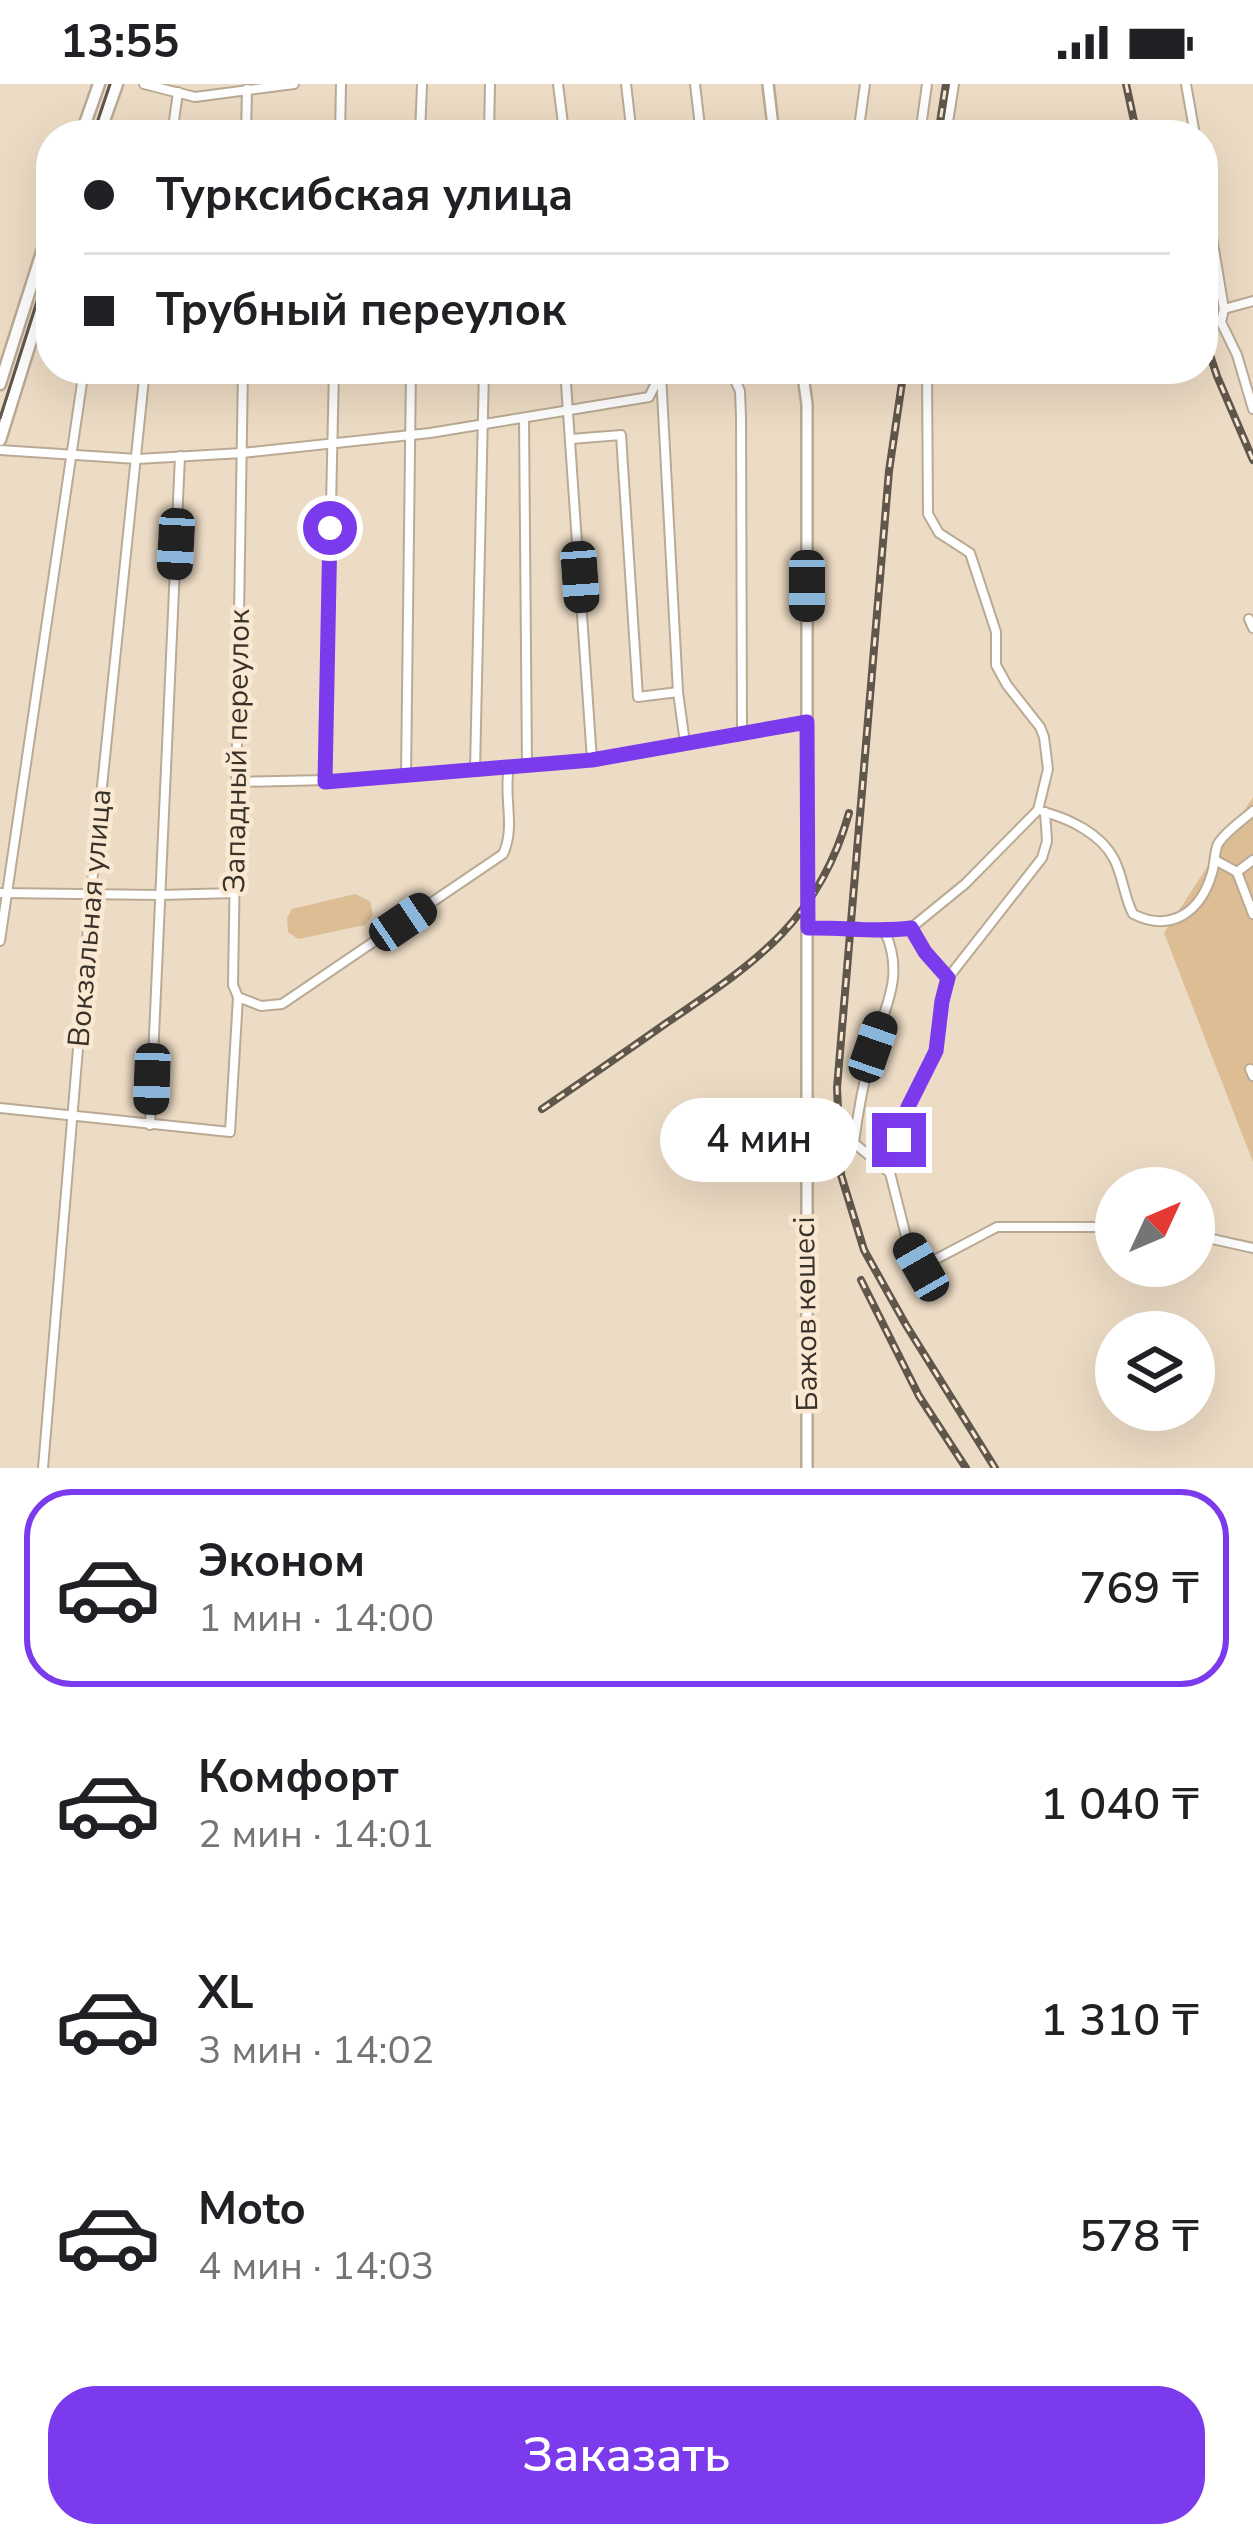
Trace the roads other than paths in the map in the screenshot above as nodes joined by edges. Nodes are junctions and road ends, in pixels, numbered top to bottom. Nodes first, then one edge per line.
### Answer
1 (99, 84) edge
2 (117, 84) edge
3 (145, 84) edge
4 (293, 84) edge
5 (341, 84) edge
6 (422, 84) edge
7 (490, 84) edge
8 (558, 84) edge
9 (626, 84) edge
10 (695, 84) edge
11 (768, 84) edge
12 (865, 84) edge
13 (927, 84) edge
14 (953, 84) edge
15 (1186, 84) edge
16 (247, 87) edge
17 (178, 92) junction
18 (86, 120) edge
19 (104, 120) edge
20 (174, 120) edge
21 (246, 120) edge
22 (340, 120) edge
23 (421, 120) edge
24 (489, 120) edge
25 (562, 120) edge
26 (630, 120) edge
27 (699, 120) edge
28 (772, 120) edge
29 (861, 120) edge
30 (922, 120) edge
31 (948, 120) edge
32 (1192, 120) edge
33 (36, 271) edge
34 (1218, 273) edge
35 (1253, 301) edge
36 (1224, 309) junction
37 (36, 324) edge
38 (0, 384) edge
39 (82, 384) edge
40 (144, 384) edge
41 (243, 384) edge
42 (334, 384) edge
43 (411, 384) edge
44 (483, 384) edge
45 (567, 384) edge
46 (655, 384) edge
47 (663, 384) edge
48 (737, 384) edge
49 (804, 384) edge
50 (927, 384) edge
51 (1253, 409) edge
52 (568, 410) junction
53 (524, 418) junction
54 (482, 424) junction
55 (409, 435) junction
56 (0, 440) edge
57 (571, 440) junction
58 (332, 444) junction
59 (0, 450) edge
60 (242, 453) junction
61 (70, 454) junction
62 (180, 457) junction
63 (136, 459) junction
64 (678, 692) junction
65 (807, 722) junction
66 (742, 732) junction
67 (685, 743) junction
68 (592, 760) junction
69 (527, 766) junction
70 (509, 767) junction
71 (475, 770) junction
72 (406, 777) junction
73 (236, 782) junction
74 (325, 782) junction
75 (1041, 811) junction
76 (1253, 811) edge
77 (1215, 860) junction
78 (1253, 860) edge
79 (1238, 872) junction
80 (3, 893) edge
81 (91, 893) junction
82 (235, 893) junction
83 (160, 895) junction
84 (1253, 914) edge
85 (808, 928) junction
86 (911, 928) junction
87 (885, 932) junction
88 (0, 941) edge
89 (948, 978) junction
90 (238, 998) junction
91 (0, 1108) edge
92 (72, 1115) junction
93 (150, 1125) junction
94 (890, 1173) junction
95 (1095, 1227) edge
96 (1215, 1240) edge
97 (1253, 1248) edge
98 (43, 1468) edge
99 (807, 1468) edge

1 - 18 highway
2 - 19 highway
3 - 17 street
4 - 16 street
5 - 22 street
6 - 23 street
7 - 24 street
8 - 25 street
9 - 26 street
10 - 27 street
11 - 28 main road
12 - 29 street
13 - 30 street
14 - 31 street
15 - 32 street
16 - 17 street
16 - 21 street
17 - 20 street
33 - 38 highway
34 - 36 street
35 - 36 street
36 - 51 street
37 - 56 highway
39 - 61 street
40 - 63 street, Вокзальная улица
41 - 60 street, Западный переулок
42 - 58 street
43 - 55 street
44 - 54 street
45 - 52 street
46 - 52 street
47 - 64 street
48 - 66 street
49 - 65 main road, Бажов көшесі
50 - 75 street
52 - 53 street
52 - 57 street
53 - 54 street
53 - 69 street
54 - 55 street
54 - 71 street
55 - 58 street
55 - 72 street
57 - 64 street
57 - 68 street
58 - 60 street
58 - 74 street
59 - 61 street
60 - 62 street
60 - 73 street, Западный переулок
61 - 63 street
61 - 80 street
62 - 63 street
62 - 83 street
63 - 81 street, Вокзальная улица
64 - 67 street
65 - 66 street
65 - 85 main road, Бажов көшесі
66 - 67 street
67 - 68 street
68 - 69 street
69 - 70 street
70 - 71 street
70 - 90 street
71 - 72 street
72 - 74 street
73 - 74 street
73 - 82 street, Западный переулок
75 - 77 street
75 - 86 street
75 - 89 street
76 - 77 street
77 - 79 street
78 - 79 street
79 - 84 street
80 - 81 street
80 - 88 street
81 - 83 street
81 - 92 street, Вокзальная улица
82 - 83 street
82 - 90 street, Западный переулок
83 - 93 street
85 - 87 street
85 - 99 main road, Бажов көшесі
86 - 87 street
86 - 89 street
87 - 94 street
89 - 94 street
90 - 93 street, Западный переулок
91 - 92 street
92 - 93 street
92 - 98 street, Вокзальная улица
94 - 95 street
96 - 97 street

